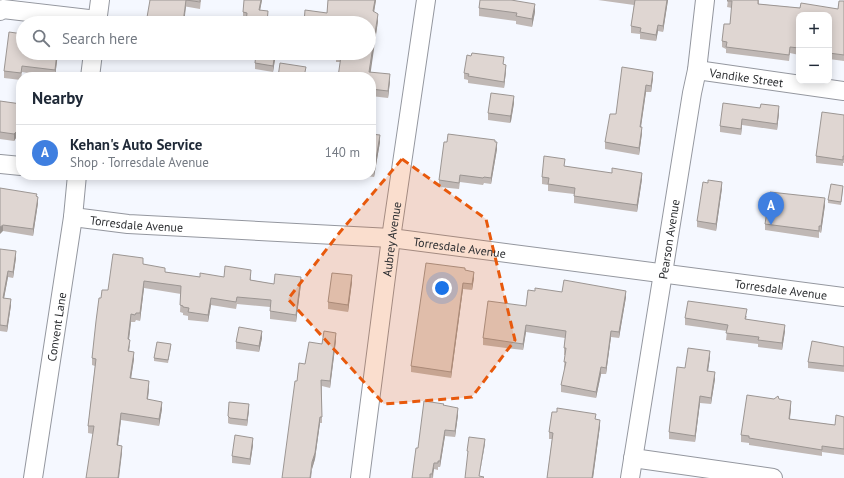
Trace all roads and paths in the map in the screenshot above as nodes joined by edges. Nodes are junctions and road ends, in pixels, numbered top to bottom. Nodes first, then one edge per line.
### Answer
1 (100, 0) edge
2 (426, 0) edge
3 (705, 0) edge
4 (0, 10) edge
5 (58, 16) edge
6 (98, 16) edge
7 (92, 60) edge
8 (697, 70) junction
9 (91, 72) edge
10 (844, 91) edge
11 (0, 164) edge
12 (16, 166) edge
13 (77, 180) edge
14 (73, 217) junction
15 (391, 238) junction
16 (663, 273) junction
17 (844, 297) edge
18 (633, 458) junction
19 (33, 478) edge
20 (360, 478) edge
21 (630, 478) edge
22 (773, 478) edge

1 - 6 street
2 - 15 street, Aubrey Avenue
3 - 8 street, Pearson Avenue
4 - 5 street
7 - 9 street
8 - 10 street, Vandike Street
8 - 16 street, Pearson Avenue
11 - 12 street
13 - 14 street, Convent Lane
14 - 15 street, Torresdale Avenue
14 - 19 street, Convent Lane
15 - 16 street, Torresdale Avenue
15 - 20 street, Aubrey Avenue
16 - 17 street, Torresdale Avenue
16 - 18 street, Pearson Avenue
18 - 21 street, Pearson Avenue
18 - 22 street

